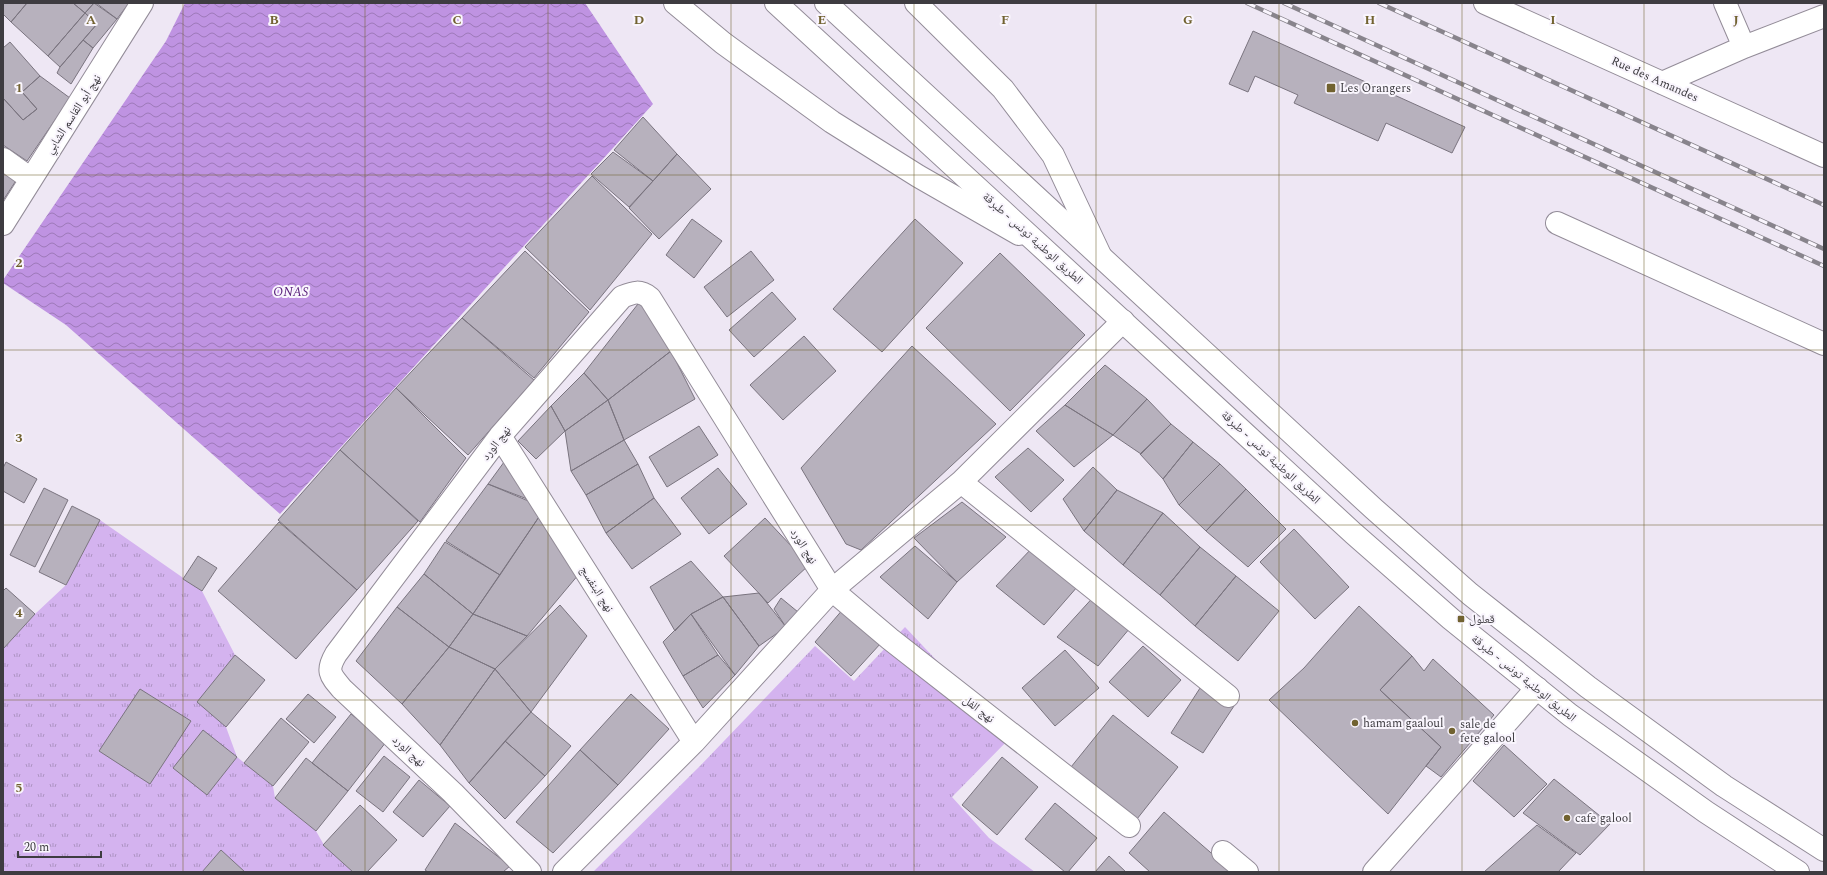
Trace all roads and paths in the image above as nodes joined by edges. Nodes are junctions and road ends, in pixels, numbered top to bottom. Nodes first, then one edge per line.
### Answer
1 (142, 3) edge
2 (675, 3) edge
3 (776, 3) edge
4 (826, 3) edge
5 (916, 3) edge
6 (1725, 3) edge
7 (1495, 5) edge
8 (1824, 16) edge
9 (1744, 47) junction
10 (1662, 83) junction
11 (1824, 156) edge
12 (3, 159) edge
13 (31, 179) junction
14 (1557, 223) dead end
15 (3, 224) edge
16 (1052, 255) junction
17 (1100, 256) junction
18 (1123, 321) junction
19 (1824, 344) edge
20 (500, 436) junction
21 (961, 482) junction
22 (832, 590) junction
23 (1537, 688) junction
24 (1228, 696) dead end
25 (694, 742) junction
26 (1129, 826) dead end
27 (1824, 850) edge
28 (1224, 852) dead end
29 (530, 872) edge
30 (564, 872) edge
31 (1246, 872) edge
32 (1374, 872) edge
33 (1798, 872) edge

1 - 13 street, نهج أبو القاسم الشابي
2 - 16 street
3 - 16 street, الطريق الوطنية تونس - طبرقة
4 - 17 street
5 - 17 street
6 - 9 street
7 - 10 street, Rue des Amandes
8 - 9 street
9 - 10 street
10 - 11 street, Rue des Amandes
12 - 13 street
13 - 15 street, نهج أبو القاسم الشابي
14 - 19 street
16 - 18 street, الطريق الوطنية تونس - طبرقة
17 - 27 street
18 - 21 street
18 - 23 street, الطريق الوطنية تونس - طبرقة
20 - 22 street, نهج الورد
20 - 25 street, نهج البنفسج
20 - 29 street, نهج الورد
21 - 22 street
21 - 24 street
22 - 25 street
22 - 26 street, نهج الفل
23 - 32 street
23 - 33 street, الطريق الوطنية تونس - طبرقة
25 - 30 street
28 - 31 street

